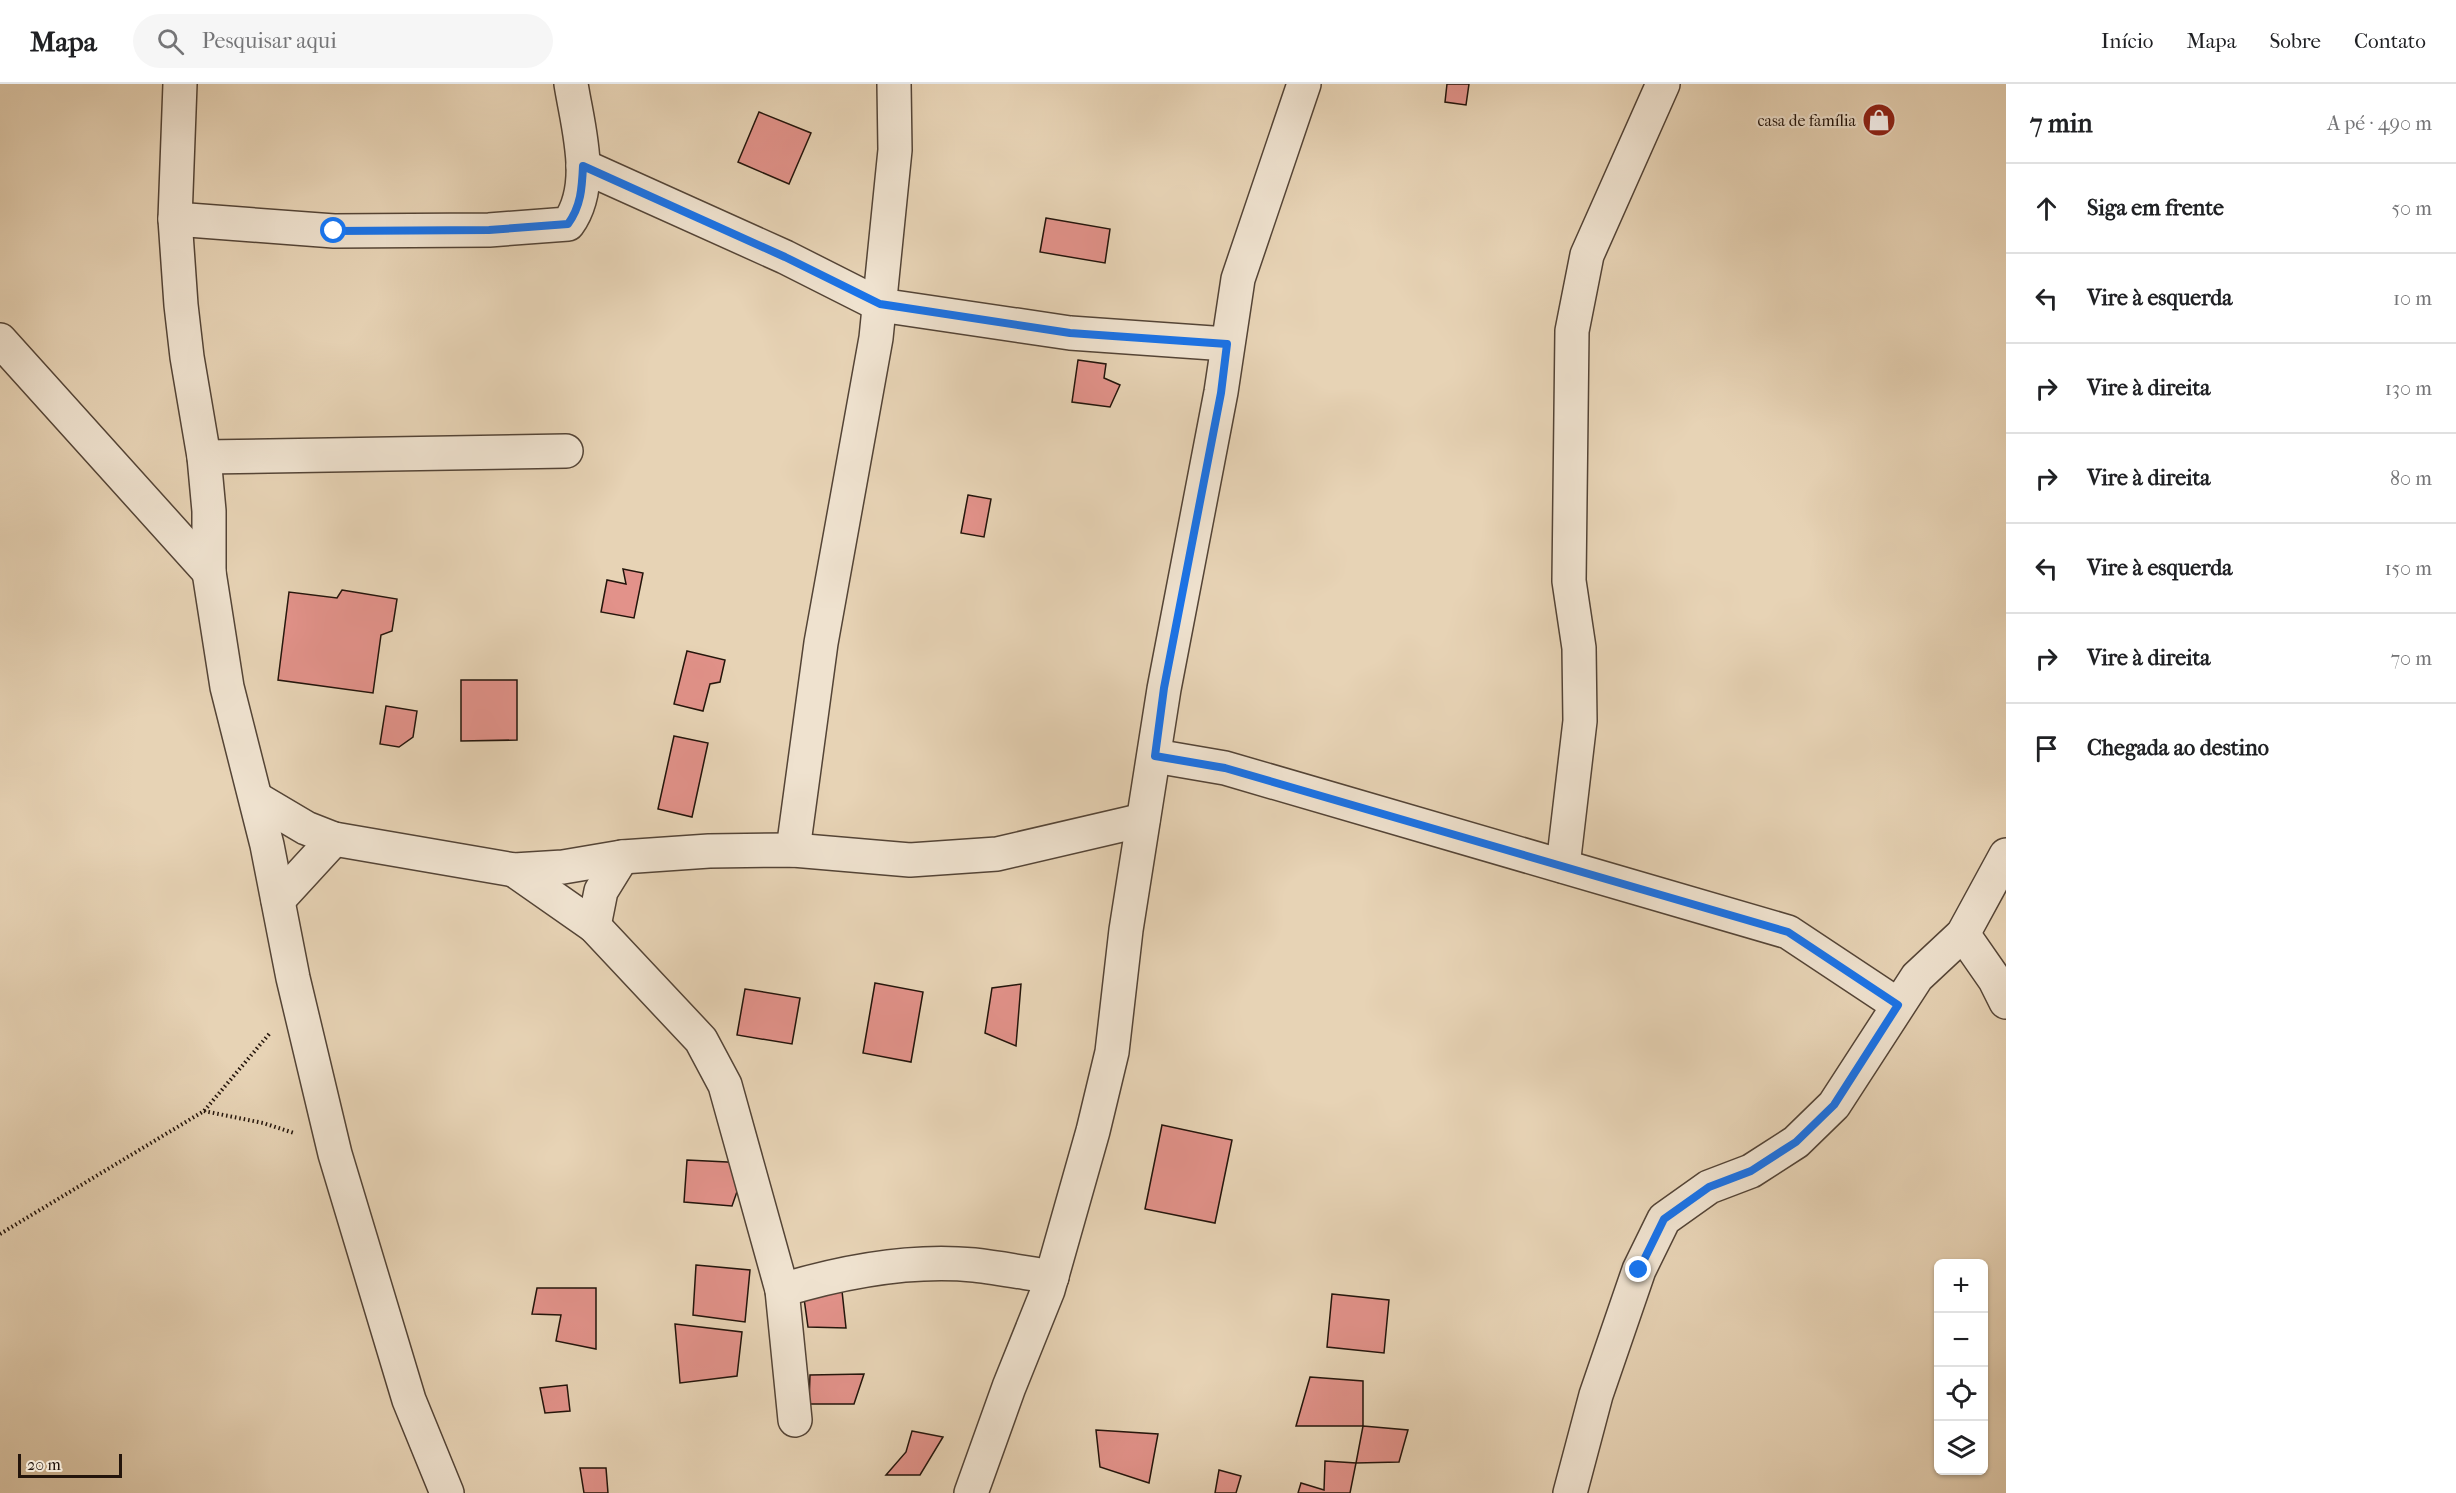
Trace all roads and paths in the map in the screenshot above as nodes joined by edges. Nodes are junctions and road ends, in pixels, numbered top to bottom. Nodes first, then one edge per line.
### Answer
1 (180, 84) edge
2 (572, 84) edge
3 (894, 84) edge
4 (1304, 84) edge
5 (1663, 84) edge
6 (583, 166) junction
7 (175, 219) junction
8 (880, 304) junction
9 (0, 340) edge
10 (1227, 344) junction
11 (566, 451) dead end
12 (204, 457) junction
13 (210, 572) junction
14 (1155, 756) junction
15 (256, 799) junction
16 (1143, 820) junction
17 (334, 839) junction
18 (793, 850) junction
19 (2006, 855) edge
20 (622, 857) junction
21 (1563, 866) junction
22 (514, 870) junction
23 (278, 900) junction
24 (594, 926) junction
25 (1963, 934) junction
26 (298, 1000) junction
27 (2006, 1002) edge
28 (1898, 1005) junction
29 (204, 1111) junction
30 (335, 1154) junction
31 (0, 1234) edge
32 (1052, 1277) junction
33 (782, 1290) junction
34 (795, 1420) dead end
35 (447, 1493) edge
36 (971, 1493) edge
37 (1570, 1493) edge

1 - 7 street
2 - 6 street
3 - 8 street
4 - 10 street
5 - 21 street
6 - 7 street
6 - 8 street
7 - 12 street
8 - 10 street
8 - 18 street
9 - 13 street
10 - 14 street
11 - 12 street
12 - 13 street
13 - 15 street
14 - 16 street
14 - 21 street
15 - 17 street
15 - 23 street
16 - 18 street
16 - 32 street
17 - 22 street
17 - 23 street
18 - 20 street
19 - 25 street
20 - 22 street
20 - 24 street
21 - 28 street
22 - 24 street
23 - 26 street
24 - 33 street
25 - 27 street
25 - 28 street
26 - 29 path
26 - 30 street
28 - 37 street
29 - 30 path
29 - 31 path
30 - 35 street
32 - 33 street
32 - 36 street
33 - 34 street

